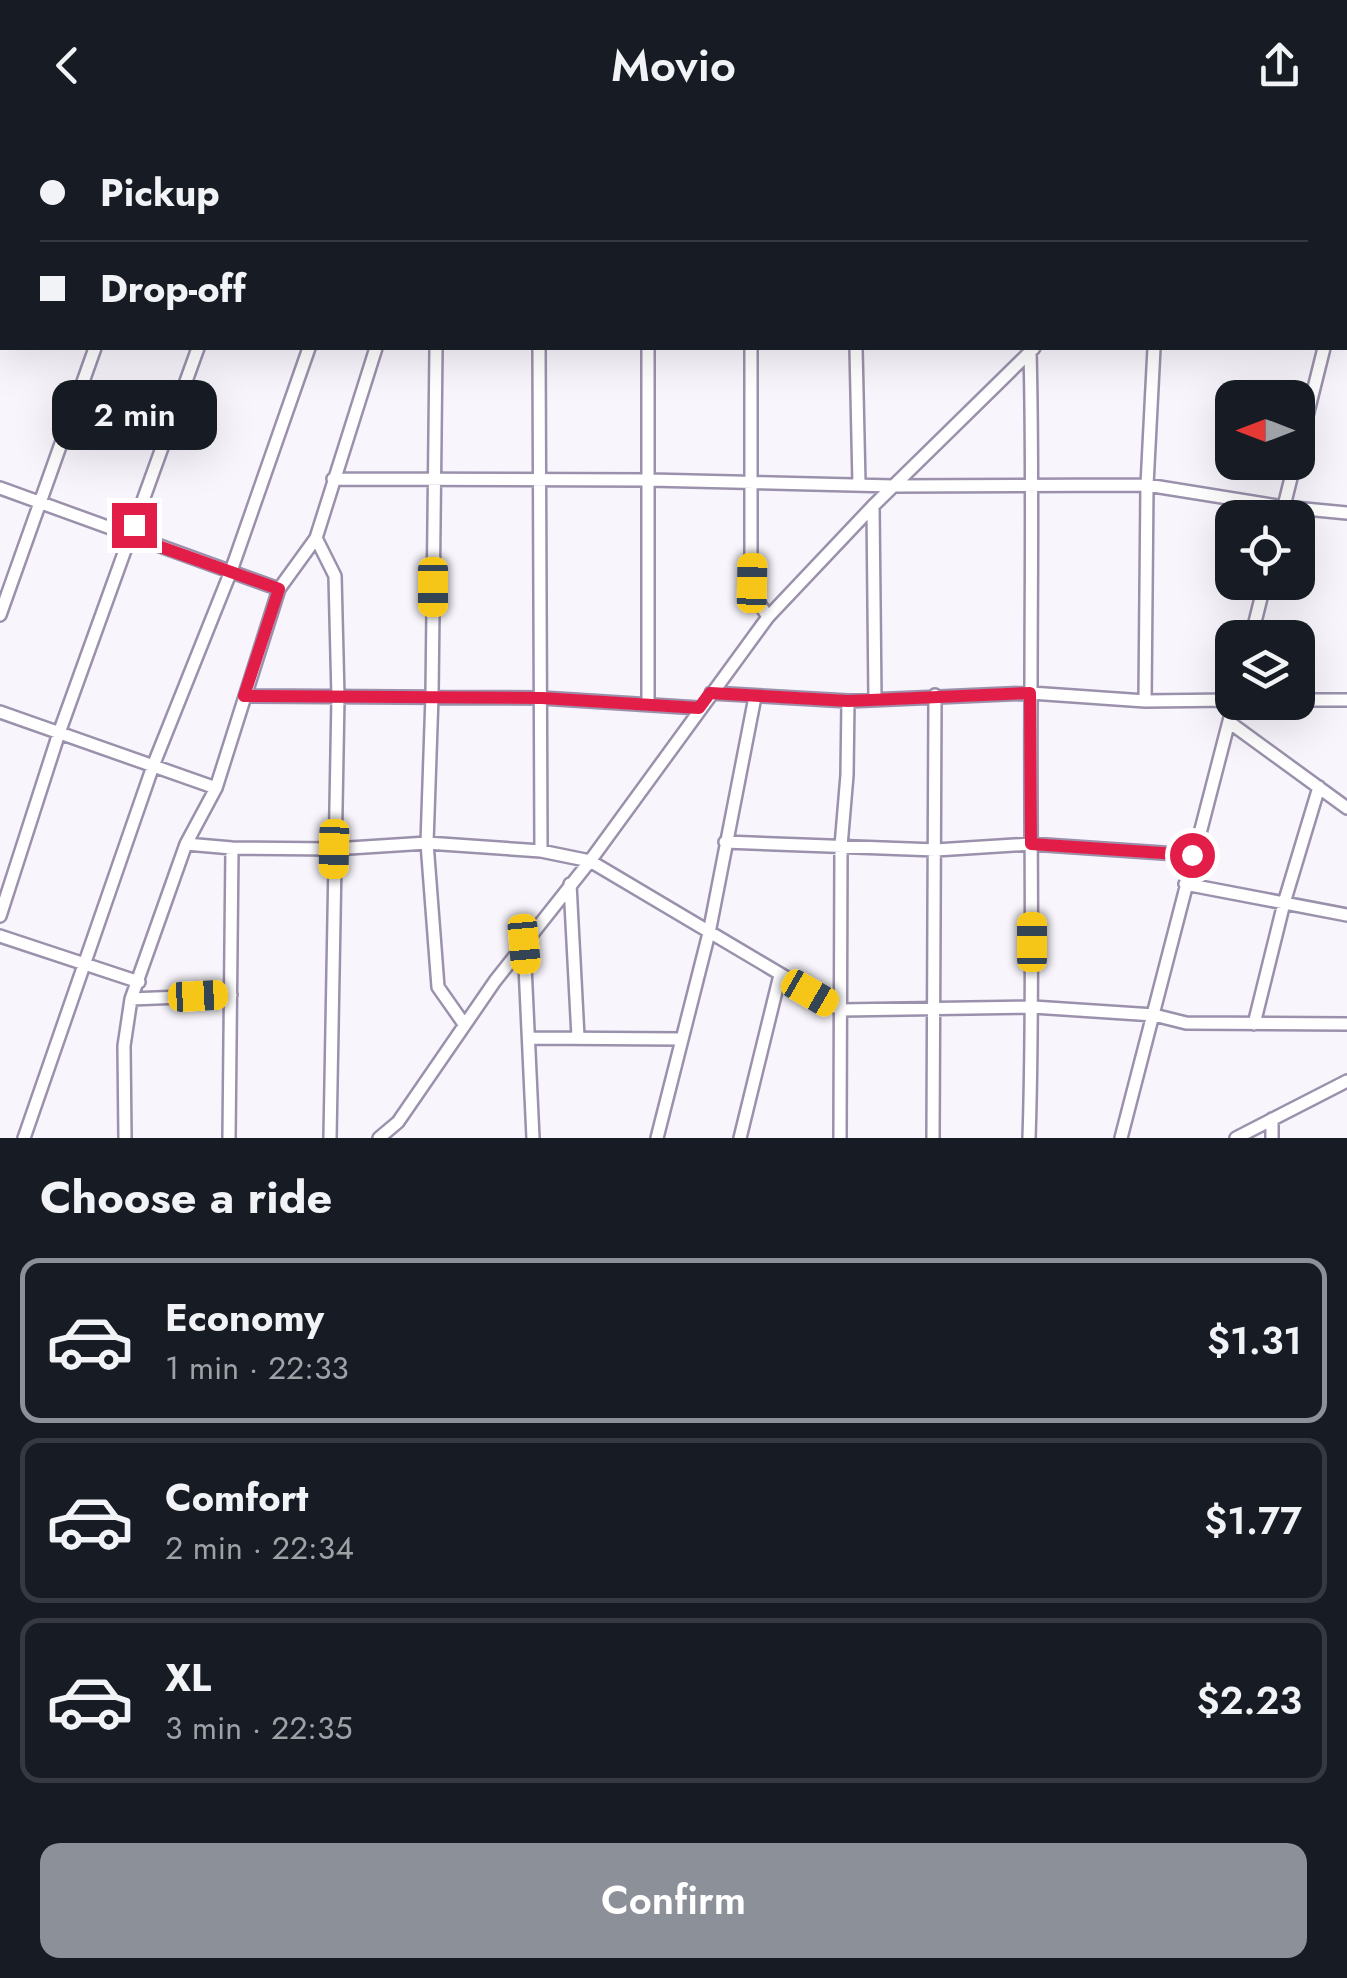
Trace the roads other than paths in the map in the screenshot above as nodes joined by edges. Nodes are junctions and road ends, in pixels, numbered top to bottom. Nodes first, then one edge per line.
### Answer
1 (94, 350) edge
2 (197, 350) edge
3 (308, 350) edge
4 (375, 350) edge
5 (436, 350) edge
6 (539, 350) edge
7 (648, 350) edge
8 (751, 350) edge
9 (856, 350) edge
10 (1031, 350) edge
11 (1032, 350) edge
12 (1154, 350) edge
13 (1324, 350) edge
14 (1315, 384) edge
15 (434, 478) junction
16 (332, 479) junction
17 (541, 479) junction
18 (650, 480) junction
19 (753, 483) junction
20 (1034, 483) junction
21 (858, 484) junction
22 (1147, 485) junction
23 (893, 486) junction
24 (0, 488) edge
25 (1222, 500) edge
26 (41, 502) junction
27 (873, 506) junction
28 (1315, 513) edge
29 (1347, 513) edge
30 (130, 536) junction
31 (316, 538) junction
32 (230, 571) junction
33 (279, 589) junction
34 (0, 614) edge
35 (768, 617) junction
36 (710, 693) junction
37 (1030, 693) junction
38 (244, 696) junction
39 (432, 696) junction
40 (934, 696) junction
41 (338, 697) junction
42 (755, 697) junction
43 (542, 698) junction
44 (1347, 699) edge
45 (875, 700) junction
46 (1315, 700) edge
47 (848, 701) junction
48 (1215, 701) edge
49 (1144, 702) junction
50 (648, 706) junction
51 (699, 708) junction
52 (0, 712) edge
53 (1229, 722) joint
54 (59, 733) junction
55 (153, 766) junction
56 (1319, 787) junction
57 (216, 788) junction
58 (1347, 808) edge
59 (724, 842) junction
60 (427, 843) junction
61 (186, 844) junction
62 (1031, 844) junction
63 (841, 846) junction
64 (232, 848) junction
65 (334, 849) junction
66 (936, 850) junction
67 (541, 851) junction
68 (1192, 855) junction
69 (590, 862) junction
70 (570, 884) junction
71 (1185, 884) junction
72 (1284, 903) junction
73 (1347, 914) edge
74 (0, 916) edge
75 (709, 933) junction
76 (0, 936) edge
77 (524, 944) junction
78 (85, 966) junction
79 (780, 975) junction
80 (139, 982) junction
81 (230, 995) junction
82 (132, 999) junction
83 (1033, 1008) junction
84 (933, 1009) junction
85 (840, 1010) junction
86 (1154, 1014) junction
87 (464, 1024) junction
88 (1254, 1024) junction
89 (1347, 1024) edge
90 (578, 1037) junction
91 (531, 1038) junction
92 (680, 1039) junction
93 (1347, 1081) edge
94 (1272, 1119) junction
95 (24, 1138) edge
96 (125, 1138) edge
97 (228, 1138) edge
98 (330, 1138) edge
99 (379, 1138) edge
100 (534, 1138) edge
101 (656, 1138) edge
102 (740, 1138) edge
103 (840, 1138) edge
104 (933, 1138) edge
105 (1028, 1138) edge
106 (1120, 1138) edge
107 (1236, 1138) edge
108 (1272, 1138) edge

1 - 26 street
2 - 30 street
3 - 32 street
4 - 16 street
5 - 15 street
6 - 17 street
7 - 18 street
8 - 19 street
9 - 21 street
10 - 23 street
11 - 20 street
12 - 22 street
13 - 14 street
15 - 16 street
15 - 17 street
15 - 39 street
16 - 31 street
17 - 18 street
17 - 43 street
18 - 19 street
18 - 50 street
19 - 21 street
19 - 35 street
20 - 22 street
20 - 23 street
20 - 37 street
21 - 23 street
22 - 25 street
22 - 49 street
23 - 27 street
24 - 26 street
26 - 30 street
26 - 34 street
27 - 35 street
27 - 45 street
28 - 29 street
30 - 32 street
30 - 54 street
31 - 33 street
31 - 41 street
32 - 33 street
32 - 55 street
33 - 38 street
35 - 36 street
36 - 42 street
36 - 51 street
37 - 40 street
37 - 49 street
37 - 62 street
38 - 41 street
38 - 57 street
39 - 41 street
39 - 43 street
39 - 60 street
40 - 45 street
40 - 66 street
41 - 65 street
42 - 47 street
42 - 59 street
43 - 50 street
43 - 67 street
44 - 46 street
45 - 47 street
47 - 63 street
48 - 49 street
50 - 51 street
51 - 69 street
52 - 54 street
53 - 56 street
53 - 68 street
54 - 55 street
54 - 74 street
55 - 57 street
55 - 78 street
56 - 58 street
56 - 72 street
57 - 61 street
59 - 63 street
59 - 75 street
60 - 65 street
60 - 67 street
60 - 87 street
61 - 64 street
61 - 80 street
62 - 66 street
62 - 68 street
62 - 83 street
63 - 66 street
63 - 85 street
64 - 65 street
64 - 81 street
65 - 98 street
66 - 84 street
67 - 69 street
68 - 71 street
69 - 70 street
69 - 75 street
70 - 77 street
70 - 90 street
71 - 72 street
71 - 86 street
72 - 73 street
72 - 88 street
75 - 79 street
75 - 92 street
76 - 78 street
77 - 87 street
77 - 91 street
78 - 80 street
78 - 95 street
79 - 85 street
79 - 102 street
80 - 82 street
81 - 82 street
81 - 97 street
82 - 96 street
83 - 84 street
83 - 86 street
83 - 105 street
84 - 85 street
84 - 104 street
85 - 103 street
86 - 88 street
86 - 106 street
87 - 99 street
88 - 89 street
90 - 91 street
90 - 92 street
91 - 100 street
92 - 101 street
93 - 94 street
94 - 107 street
94 - 108 street

